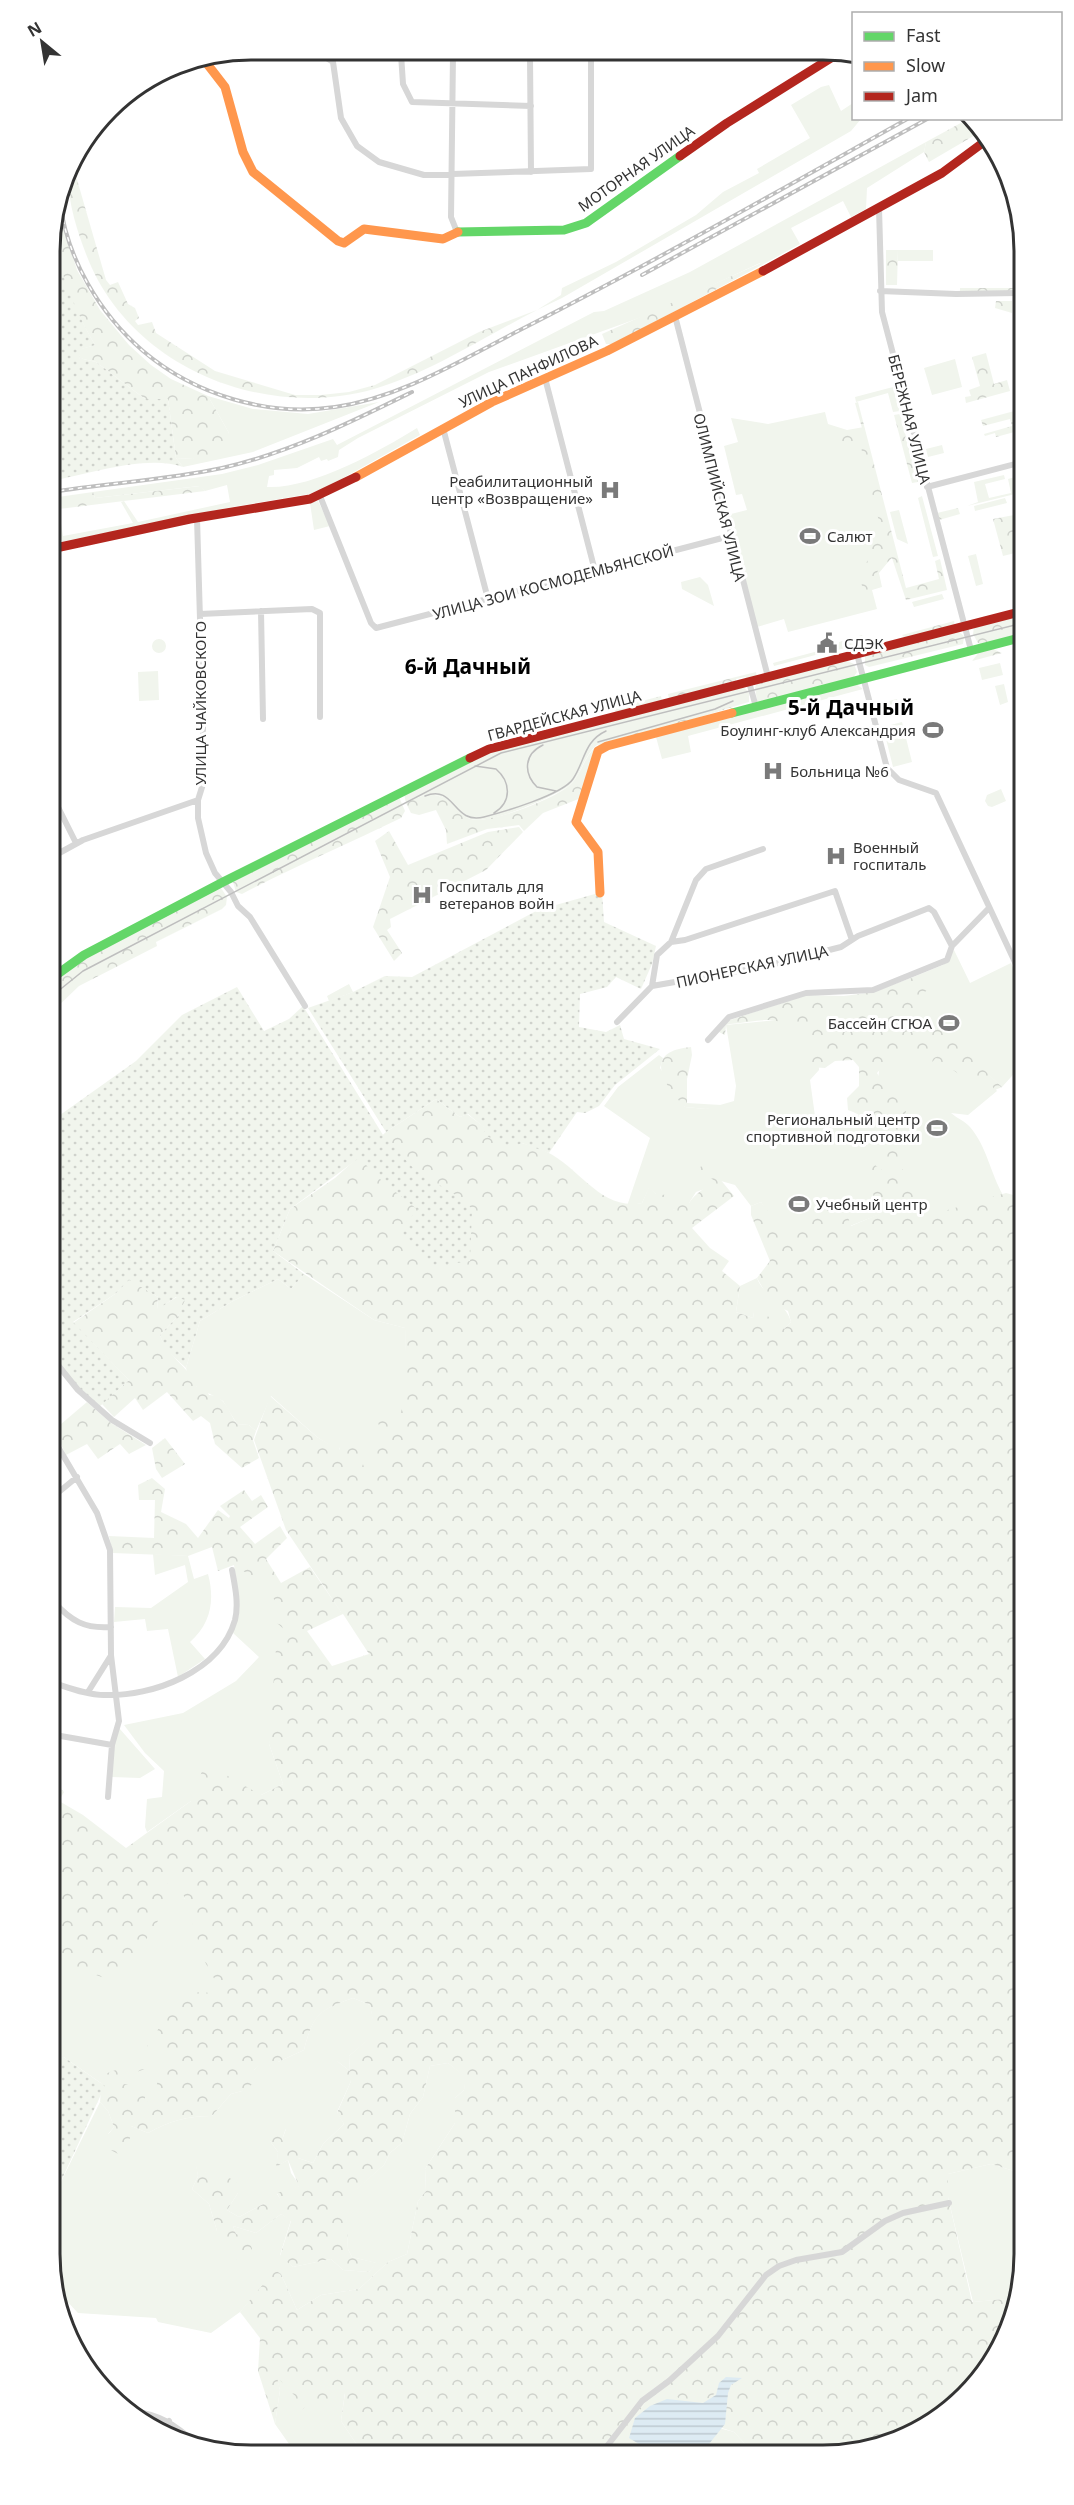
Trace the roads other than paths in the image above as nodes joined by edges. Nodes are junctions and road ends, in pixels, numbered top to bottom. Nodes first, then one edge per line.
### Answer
1 (330, 60) edge
2 (401, 60) edge
3 (453, 60) edge
4 (530, 60) edge
5 (591, 60) edge
6 (827, 60) edge
7 (208, 65) dead end
8 (452, 104) junction
9 (531, 106) junction
10 (981, 144) edge
11 (531, 172) junction
12 (451, 174) junction
13 (879, 208) junction
14 (456, 232) junction
15 (880, 291) junction
16 (1014, 293) edge
17 (675, 316) junction
18 (545, 378) junction
19 (443, 428) junction
20 (1014, 464) edge
21 (927, 487) junction
22 (320, 496) junction
23 (197, 518) junction
24 (730, 536) junction
25 (60, 547) edge
26 (594, 572) junction
27 (488, 599) junction
28 (261, 611) junction
29 (1014, 613) edge
30 (200, 614) junction
31 (964, 626) junction
32 (1014, 639) edge
33 (971, 650) junction
34 (857, 654) junction
35 (768, 677) junction
36 (863, 679) junction
37 (749, 682) junction
38 (756, 707) junction
39 (320, 717) dead end
40 (263, 719) dead end
41 (198, 800) junction
42 (60, 811) edge
43 (76, 843) junction
44 (763, 849) dead end
45 (60, 852) edge
46 (223, 882) junction
47 (600, 893) dead end
48 (989, 908) junction
49 (852, 940) junction
50 (671, 942) junction
51 (952, 946) junction
52 (1014, 960) edge
53 (60, 972) edge
54 (652, 986) junction
55 (305, 1006) dead end
56 (617, 1022) dead end
57 (708, 1040) dead end
58 (60, 1368) edge
59 (150, 1443) dead end
60 (60, 1450) edge
61 (77, 1477) junction
62 (60, 1491) edge
63 (232, 1570) dead end
64 (60, 1607) edge
65 (111, 1628) junction
66 (111, 1654) junction
67 (60, 1685) edge
68 (88, 1692) junction
69 (118, 1694) junction
70 (60, 1736) edge
71 (112, 1746) junction
72 (108, 1797) dead end
73 (949, 2203) dead end
74 (145, 2413) edge
75 (169, 2421) junction
76 (165, 2424) edge
77 (183, 2432) edge
78 (608, 2445) edge

1 - 12 street
2 - 8 street
3 - 8 street
4 - 9 street
5 - 11 street
6 - 14 street, МОТОРНАЯ УЛИЦА
7 - 14 street, МОТОРНАЯ УЛИЦА
8 - 9 street
8 - 12 street
9 - 11 street
10 - 13 street, УЛИЦА ПАНФИЛОВА
11 - 12 street
12 - 14 street
13 - 15 street, БЕРЕЖНАЯ УЛИЦА
13 - 17 street, УЛИЦА ПАНФИЛОВА
15 - 16 street
15 - 21 street, БЕРЕЖНАЯ УЛИЦА
17 - 18 street, УЛИЦА ПАНФИЛОВА
17 - 24 street, ОЛИМПИЙСКАЯ УЛИЦА
18 - 19 street, УЛИЦА ПАНФИЛОВА
18 - 26 street
19 - 22 street, УЛИЦА ПАНФИЛОВА
19 - 27 street
20 - 21 street
21 - 31 street, БЕРЕЖНАЯ УЛИЦА
22 - 23 street, УЛИЦА ПАНФИЛОВА
22 - 27 street, УЛИЦА ЗОИ КОСМОДЕМЬЯНСКОЙ
23 - 25 street, УЛИЦА ПАНФИЛОВА
23 - 30 street, УЛИЦА ЧАЙКОВСКОГО
24 - 26 street, УЛИЦА ЗОИ КОСМОДЕМЬЯНСКОЙ
24 - 35 street, ОЛИМПИЙСКАЯ УЛИЦА
26 - 27 street, УЛИЦА ЗОИ КОСМОДЕМЬЯНСКОЙ
28 - 30 street
28 - 39 street
28 - 40 street
29 - 31 street, ГВАРДЕЙСКАЯ УЛИЦА
30 - 41 street, УЛИЦА ЧАЙКОВСКОГО
31 - 33 street, БЕРЕЖНАЯ УЛИЦА
31 - 34 street, ГВАРДЕЙСКАЯ УЛИЦА
32 - 33 street
33 - 36 street
34 - 35 street, ГВАРДЕЙСКАЯ УЛИЦА
34 - 36 street
35 - 37 street, ГВАРДЕЙСКАЯ УЛИЦА
36 - 38 street
36 - 48 street
37 - 38 street
37 - 46 street, ГВАРДЕЙСКАЯ УЛИЦА
38 - 47 street
41 - 43 street
41 - 46 street, УЛИЦА ЧАЙКОВСКОГО
42 - 43 street
43 - 45 street
44 - 50 street
46 - 53 street, ГВАРДЕЙСКАЯ УЛИЦА
46 - 55 street, УЛИЦА ЧАЙКОВСКОГО
48 - 51 street
48 - 52 street
49 - 50 street
49 - 51 street, ПИОНЕРСКАЯ УЛИЦА
49 - 54 street, ПИОНЕРСКАЯ УЛИЦА
50 - 54 street
51 - 57 street
54 - 56 street
58 - 59 street
60 - 61 street
61 - 62 street
61 - 65 street
63 - 69 street
64 - 65 street
65 - 66 street
66 - 68 street
66 - 69 street
67 - 68 street
68 - 69 street
69 - 71 street
70 - 71 street
71 - 72 street
73 - 78 street
74 - 75 street
75 - 76 street
75 - 77 street

